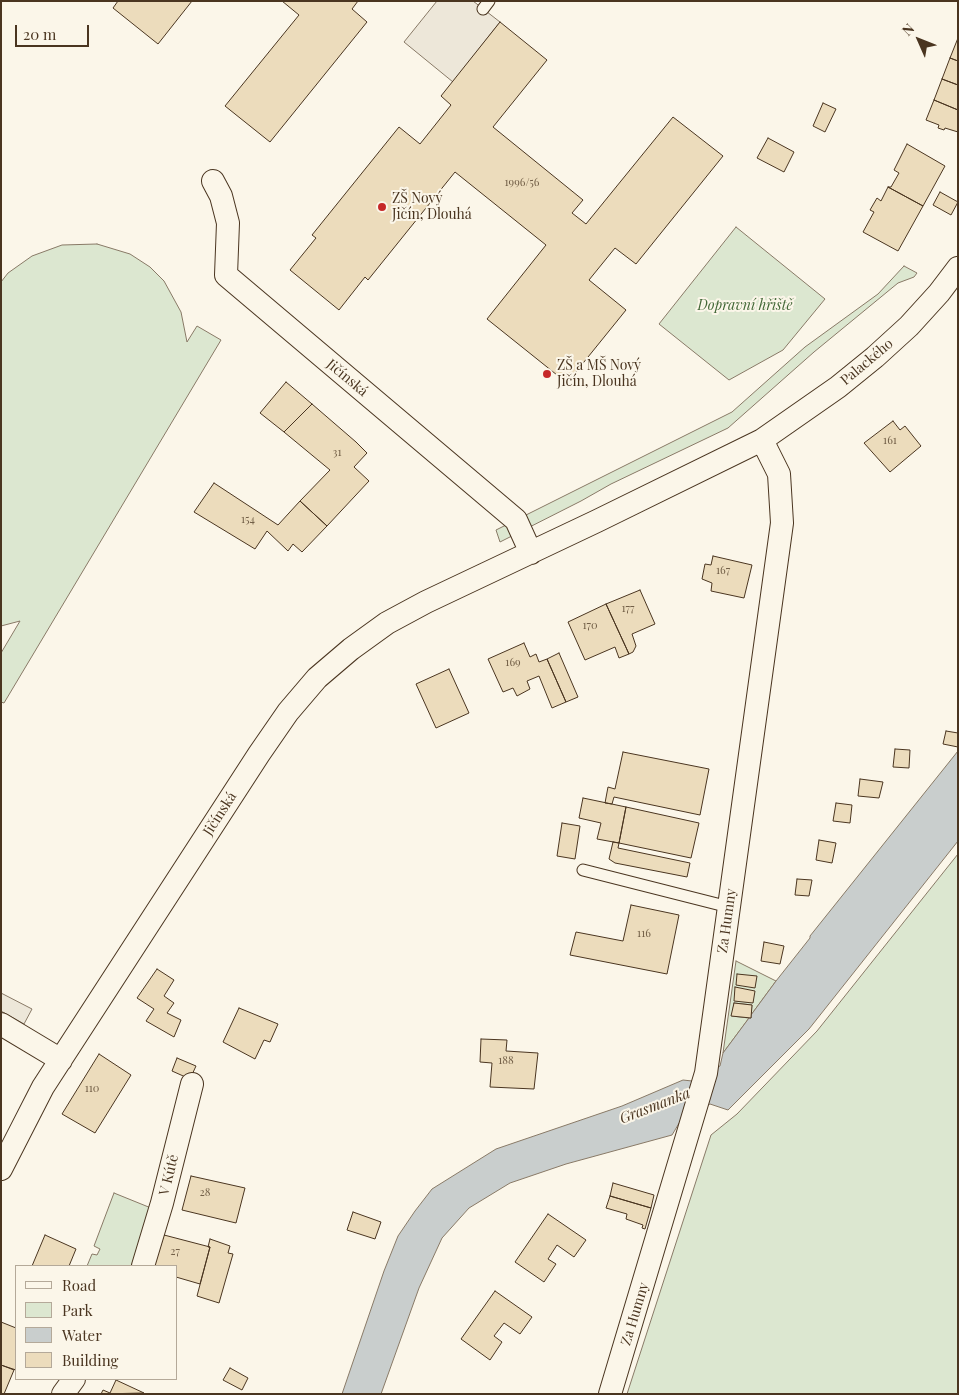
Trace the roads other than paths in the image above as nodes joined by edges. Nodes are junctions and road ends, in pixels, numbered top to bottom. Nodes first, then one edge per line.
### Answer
1 (213, 181) dead end
2 (958, 268) edge
3 (762, 440) junction
4 (531, 553) junction
5 (583, 870) dead end
6 (729, 907) junction
7 (1, 1024) edge
8 (61, 1060) junction
9 (192, 1084) dead end
10 (1, 1169) edge
11 (143, 1265) edge
12 (73, 1380) edge
13 (63, 1394) edge
14 (610, 1394) edge

1 - 4 street, Jičínská
2 - 3 street, Palackého
3 - 4 street, Jičínská
3 - 6 street, Za Humny
4 - 8 street, Jičínská
5 - 6 lane
6 - 14 street, Za Humny
7 - 8 street
8 - 10 street, Jičínská
9 - 11 street, V Kútě
12 - 13 street

